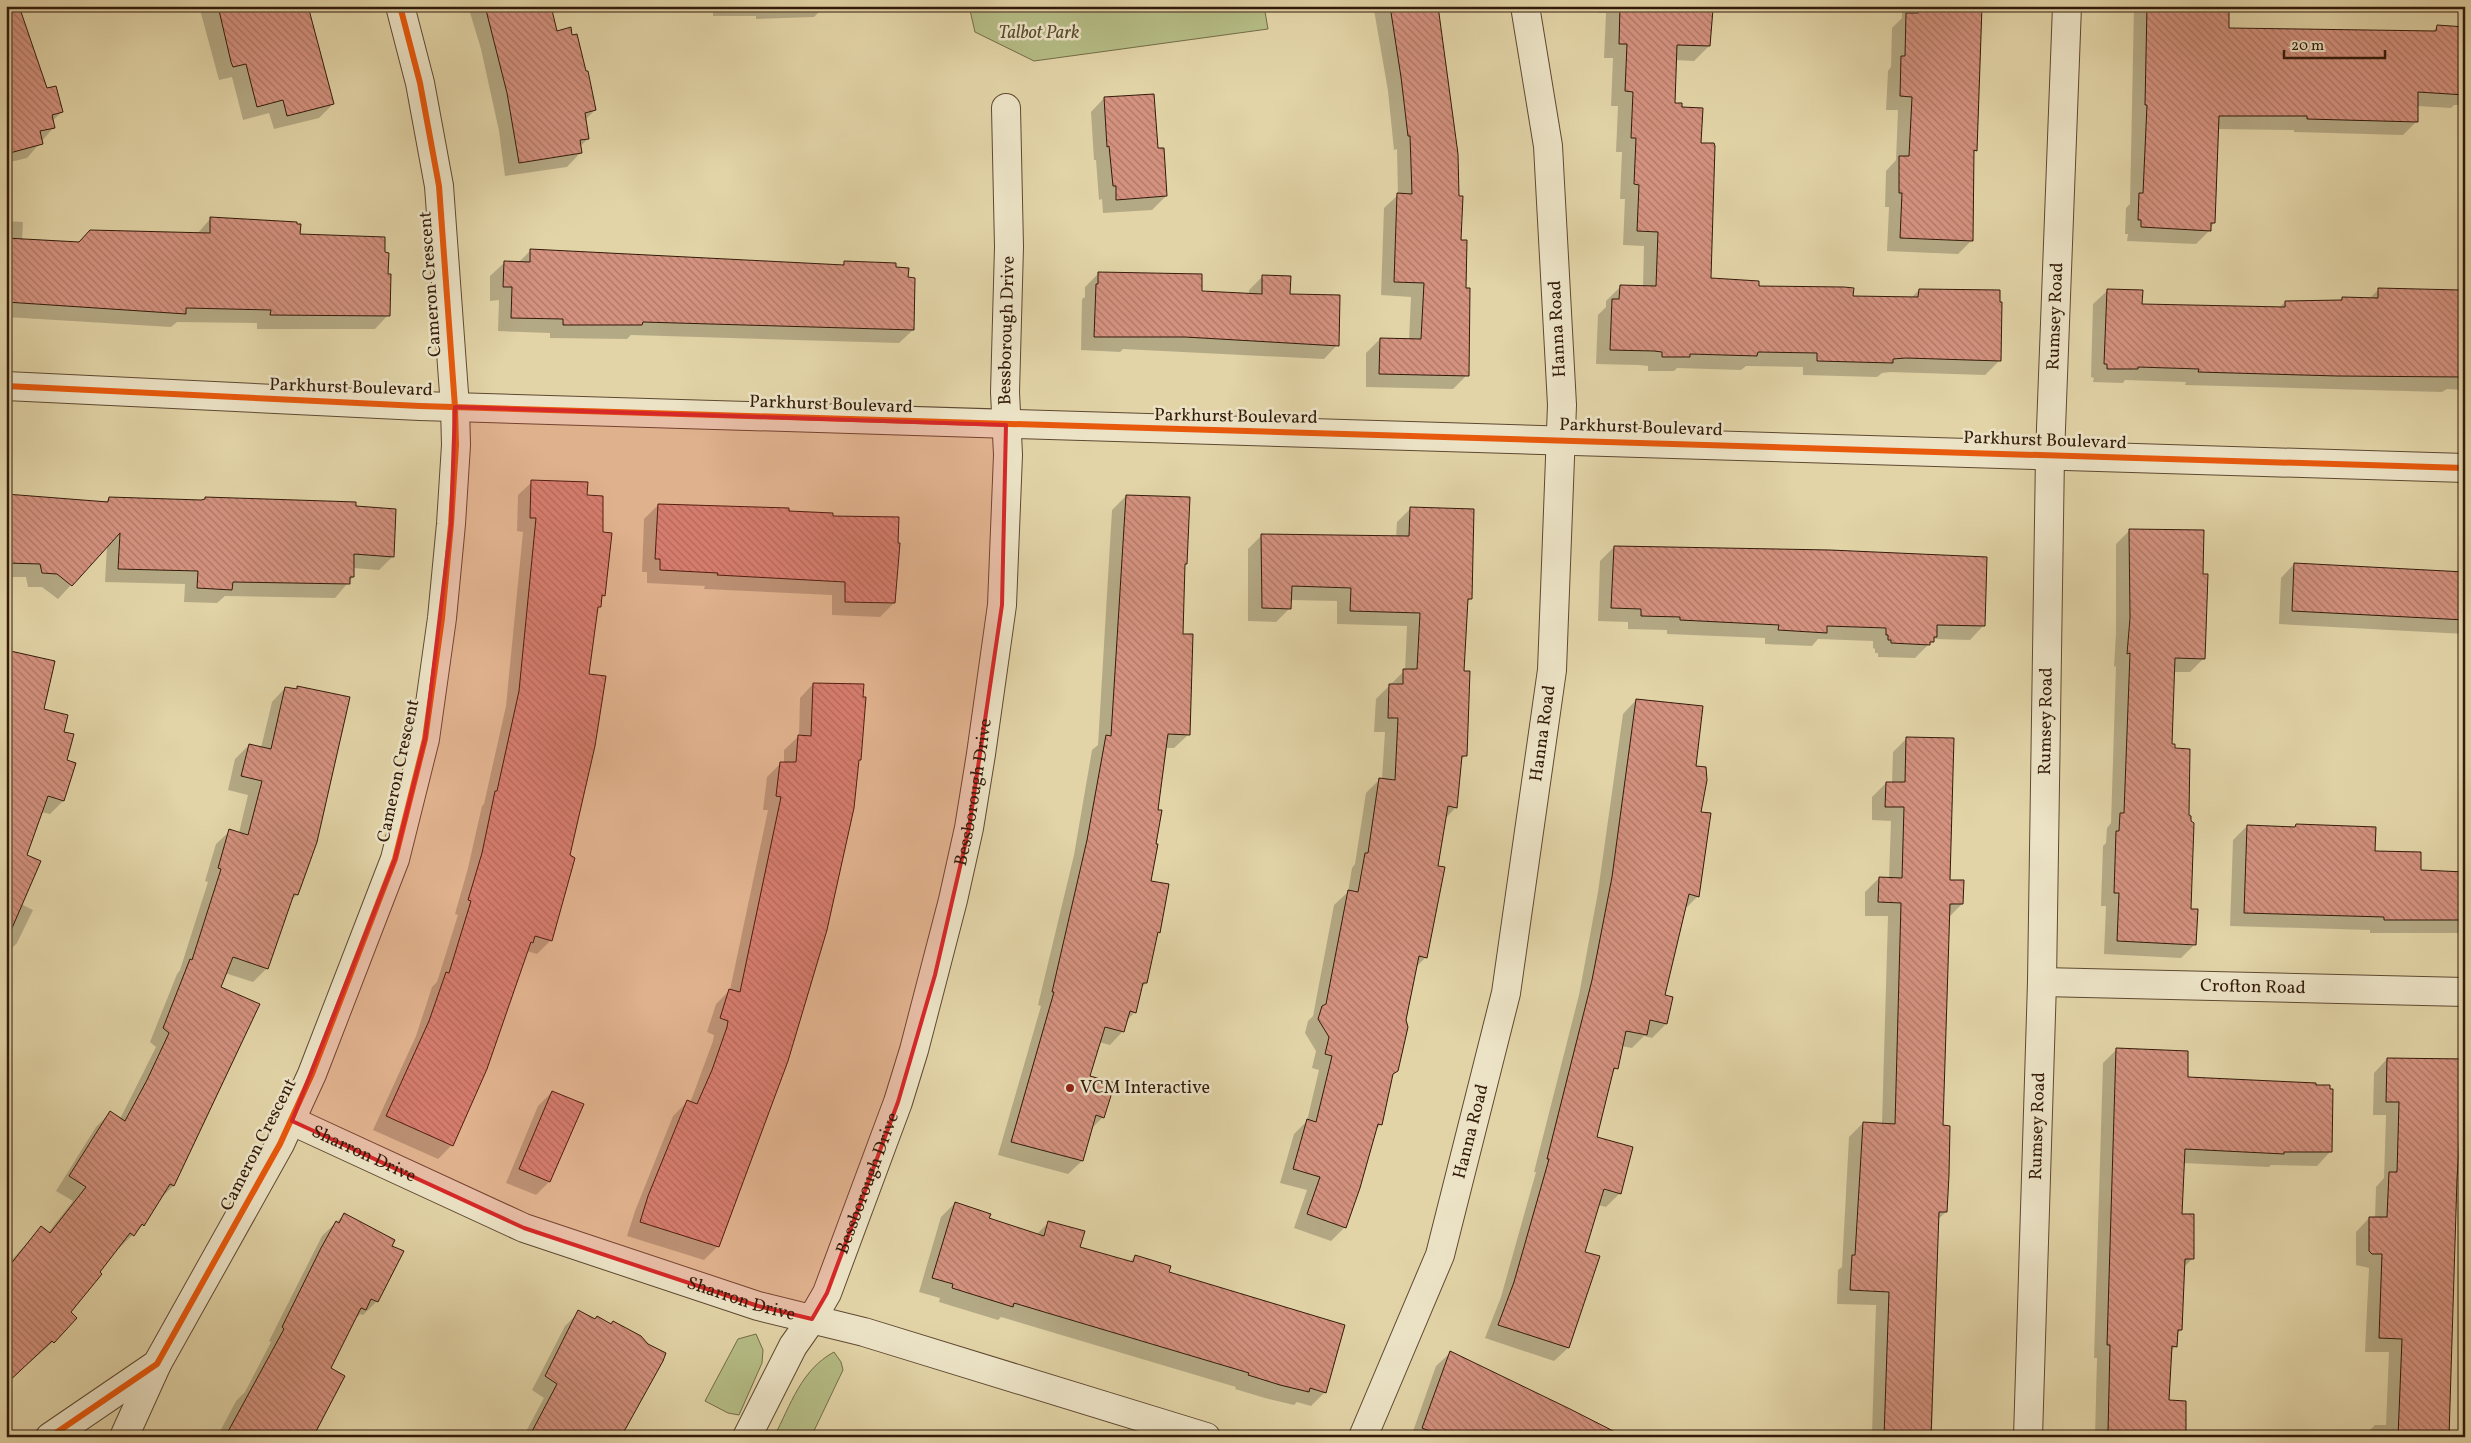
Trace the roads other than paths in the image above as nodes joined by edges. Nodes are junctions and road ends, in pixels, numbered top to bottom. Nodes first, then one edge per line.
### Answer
1 (400, 6) edge
2 (1525, 6) edge
3 (2067, 6) edge
4 (1006, 108) dead end
5 (6, 386) edge
6 (455, 407) junction
7 (1006, 425) junction
8 (1562, 441) junction
9 (2050, 455) junction
10 (2465, 468) edge
11 (2042, 982) junction
12 (2465, 992) edge
13 (292, 1121) junction
14 (812, 1319) junction
15 (157, 1364) junction
16 (50, 1437) edge
17 (124, 1437) edge
18 (746, 1437) edge
19 (1206, 1437) edge
20 (1363, 1437) edge
21 (2028, 1437) edge

1 - 6 street, Cameron Crescent
2 - 8 street, Hanna Road
3 - 9 street, Rumsey Road
4 - 7 street, Bessborough Drive
5 - 6 street, Parkhurst Boulevard
6 - 7 street, Parkhurst Boulevard
6 - 13 street, Cameron Crescent
7 - 8 street, Parkhurst Boulevard
7 - 14 street, Bessborough Drive
8 - 9 street, Parkhurst Boulevard
8 - 20 street, Hanna Road
9 - 10 street, Parkhurst Boulevard
9 - 11 street, Rumsey Road
11 - 12 street, Crofton Road
11 - 21 street, Rumsey Road
13 - 14 street, Sharron Drive
13 - 15 street, Cameron Crescent
14 - 18 street, Bessborough Drive
14 - 19 street, Sharron Drive
15 - 16 street, Cameron Crescent
15 - 17 street

